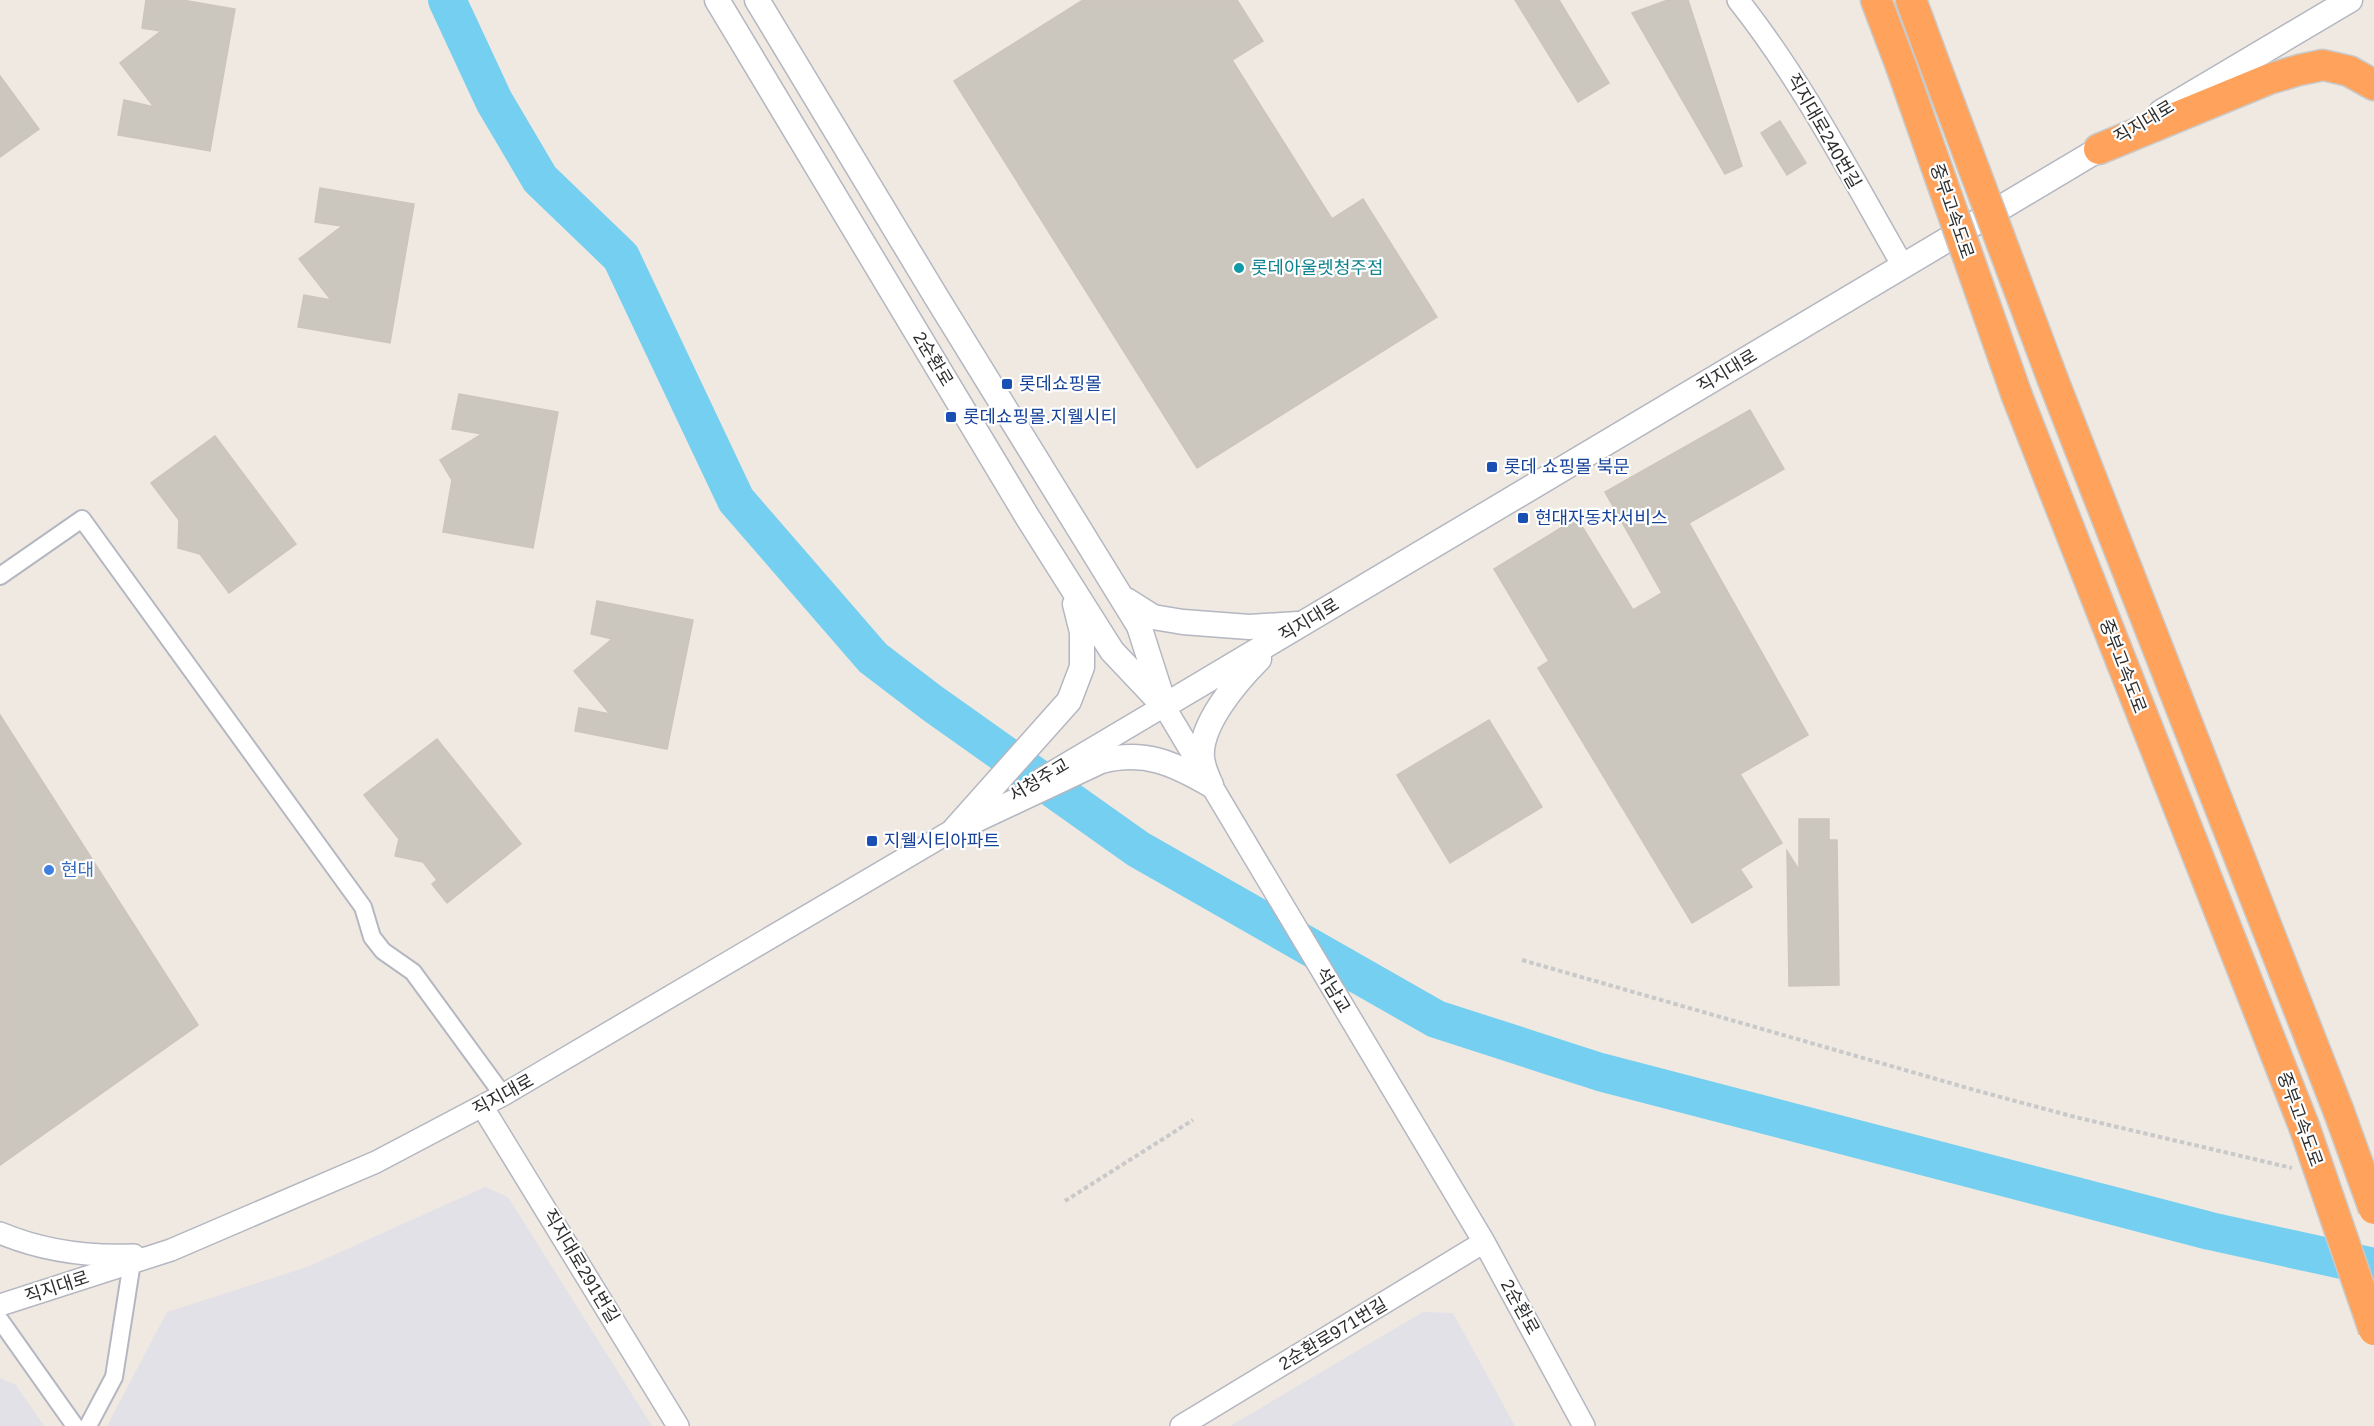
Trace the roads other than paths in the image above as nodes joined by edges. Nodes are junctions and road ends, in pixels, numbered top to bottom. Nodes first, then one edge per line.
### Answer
1 (709, 0) edge
2 (717, 0) edge
3 (758, 0) edge
4 (1738, 0) edge
5 (1876, 0) edge
6 (1911, 0) edge
7 (2350, 0) edge
8 (747, 53) junction
9 (2374, 85) edge
10 (2099, 149) junction
11 (1903, 266) junction
12 (0, 576) edge
13 (1070, 585) junction
14 (1120, 595) junction
15 (1303, 623) junction
16 (1164, 706) junction
17 (1102, 751) junction
18 (1212, 787) junction
19 (969, 822) junction
20 (503, 1095) junction
21 (482, 1106) junction
22 (1452, 1190) joint
23 (2374, 1209) edge
24 (0, 1233) edge
25 (1484, 1242) junction
26 (171, 1250) junction
27 (132, 1262) junction
28 (0, 1305) edge
29 (0, 1320) edge
30 (2374, 1330) edge
31 (75, 1426) edge
32 (88, 1426) edge
33 (678, 1426) edge
34 (1181, 1426) edge
35 (1584, 1426) edge

1 - 8 main road
2 - 8 main road, 2순환로
3 - 14 main road, 2순환로
4 - 11 street, 직지대로240번길
5 - 30 highway, 중부고속도로, bridge
6 - 23 highway, 중부고속도로, bridge
7 - 10 main road, 직지대로
8 - 13 main road, 2순환로
9 - 10 highway
10 - 11 main road, 직지대로
11 - 15 main road, 직지대로
12 - 20 street
13 - 16 main road, 2순환로
13 - 19 main road
14 - 15 main road
14 - 16 main road, 2순환로
15 - 16 main road, 직지대로
15 - 18 main road
16 - 17 street, 직지대로
16 - 18 street, 2순환로
17 - 18 main road
17 - 19 main road
18 - 22 street, 석남교
19 - 20 street, 직지대로
20 - 21 street, 직지대로
21 - 26 street, 직지대로
21 - 33 street, 직지대로291번길
22 - 25 street, 2순환로
24 - 26 street
25 - 34 street, 2순환로971번길
25 - 35 street, 2순환로
26 - 27 street, 직지대로
27 - 28 street, 직지대로
27 - 32 street
29 - 31 street

